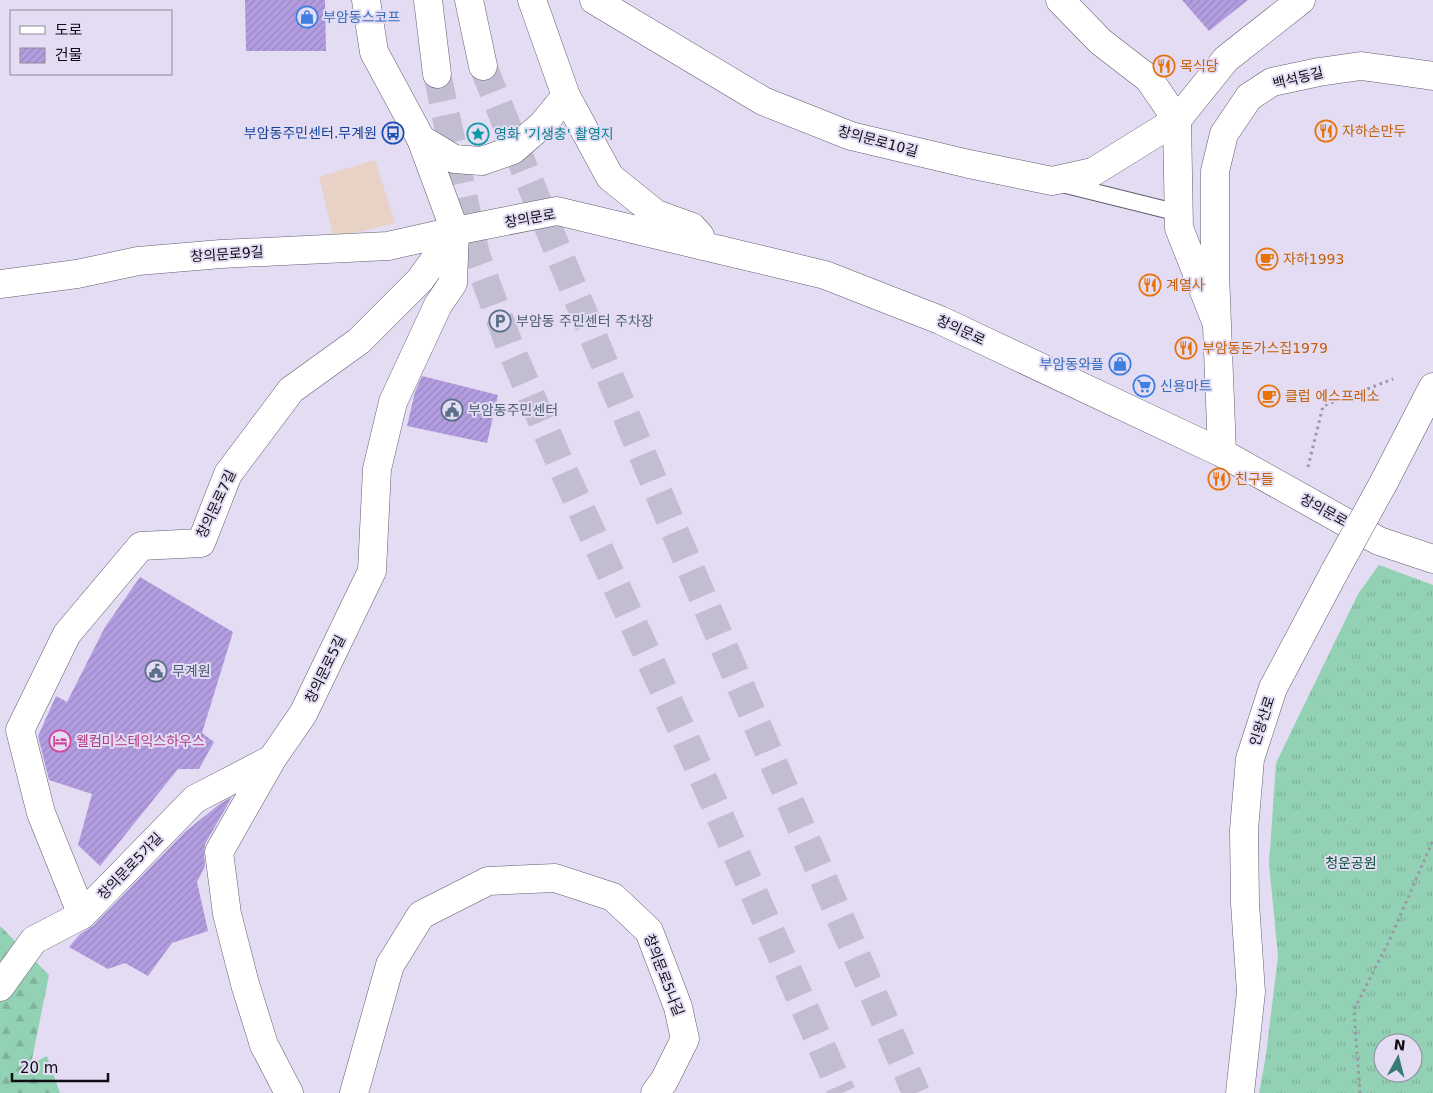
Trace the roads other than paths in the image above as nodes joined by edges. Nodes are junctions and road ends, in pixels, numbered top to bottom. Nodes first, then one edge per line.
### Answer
1 (366, 0) edge
2 (428, 0) edge
3 (469, 0) edge
4 (532, 0) edge
5 (594, 0) edge
6 (1060, 0) edge
7 (1301, 0) edge
8 (483, 66) tunnel mouth
9 (437, 74) tunnel mouth
10 (1433, 76) edge
11 (566, 96) junction
12 (1177, 120) junction
13 (422, 139) junction
14 (1052, 181) junction
15 (1179, 213) junction
16 (456, 232) junction
17 (710, 249) junction
18 (0, 284) edge
19 (1217, 322) junction
20 (1433, 387) edge
21 (1222, 452) junction
22 (1433, 559) edge
23 (272, 759) junction
24 (82, 916) junction
25 (0, 987) edge
26 (289, 1093) edge
27 (354, 1093) edge
28 (655, 1093) edge
29 (1240, 1093) edge

1 - 13 street
2 - 9 street
3 - 8 street
4 - 11 street
5 - 14 street, 창의문로10길
6 - 12 street
7 - 12 street
10 - 19 street, 백석동길
11 - 13 street
11 - 17 street
12 - 14 street, 창의문로10길
12 - 15 street, 백석동길
13 - 16 street
14 - 15 lane
15 - 19 street, 백석동길
16 - 17 street, 창의문로
16 - 18 street, 창의문로9길
16 - 23 street, 창의문로5길
16 - 24 street, 창의문로7길
17 - 21 street, 창의문로
19 - 21 street, 백석동길
20 - 29 street, 인왕산로, bridge
21 - 22 street, 창의문로
23 - 24 street, 창의문로5가길
23 - 26 street, 창의문로5길
24 - 25 street, 창의문로5가길
27 - 28 street, 창의문로5나길

